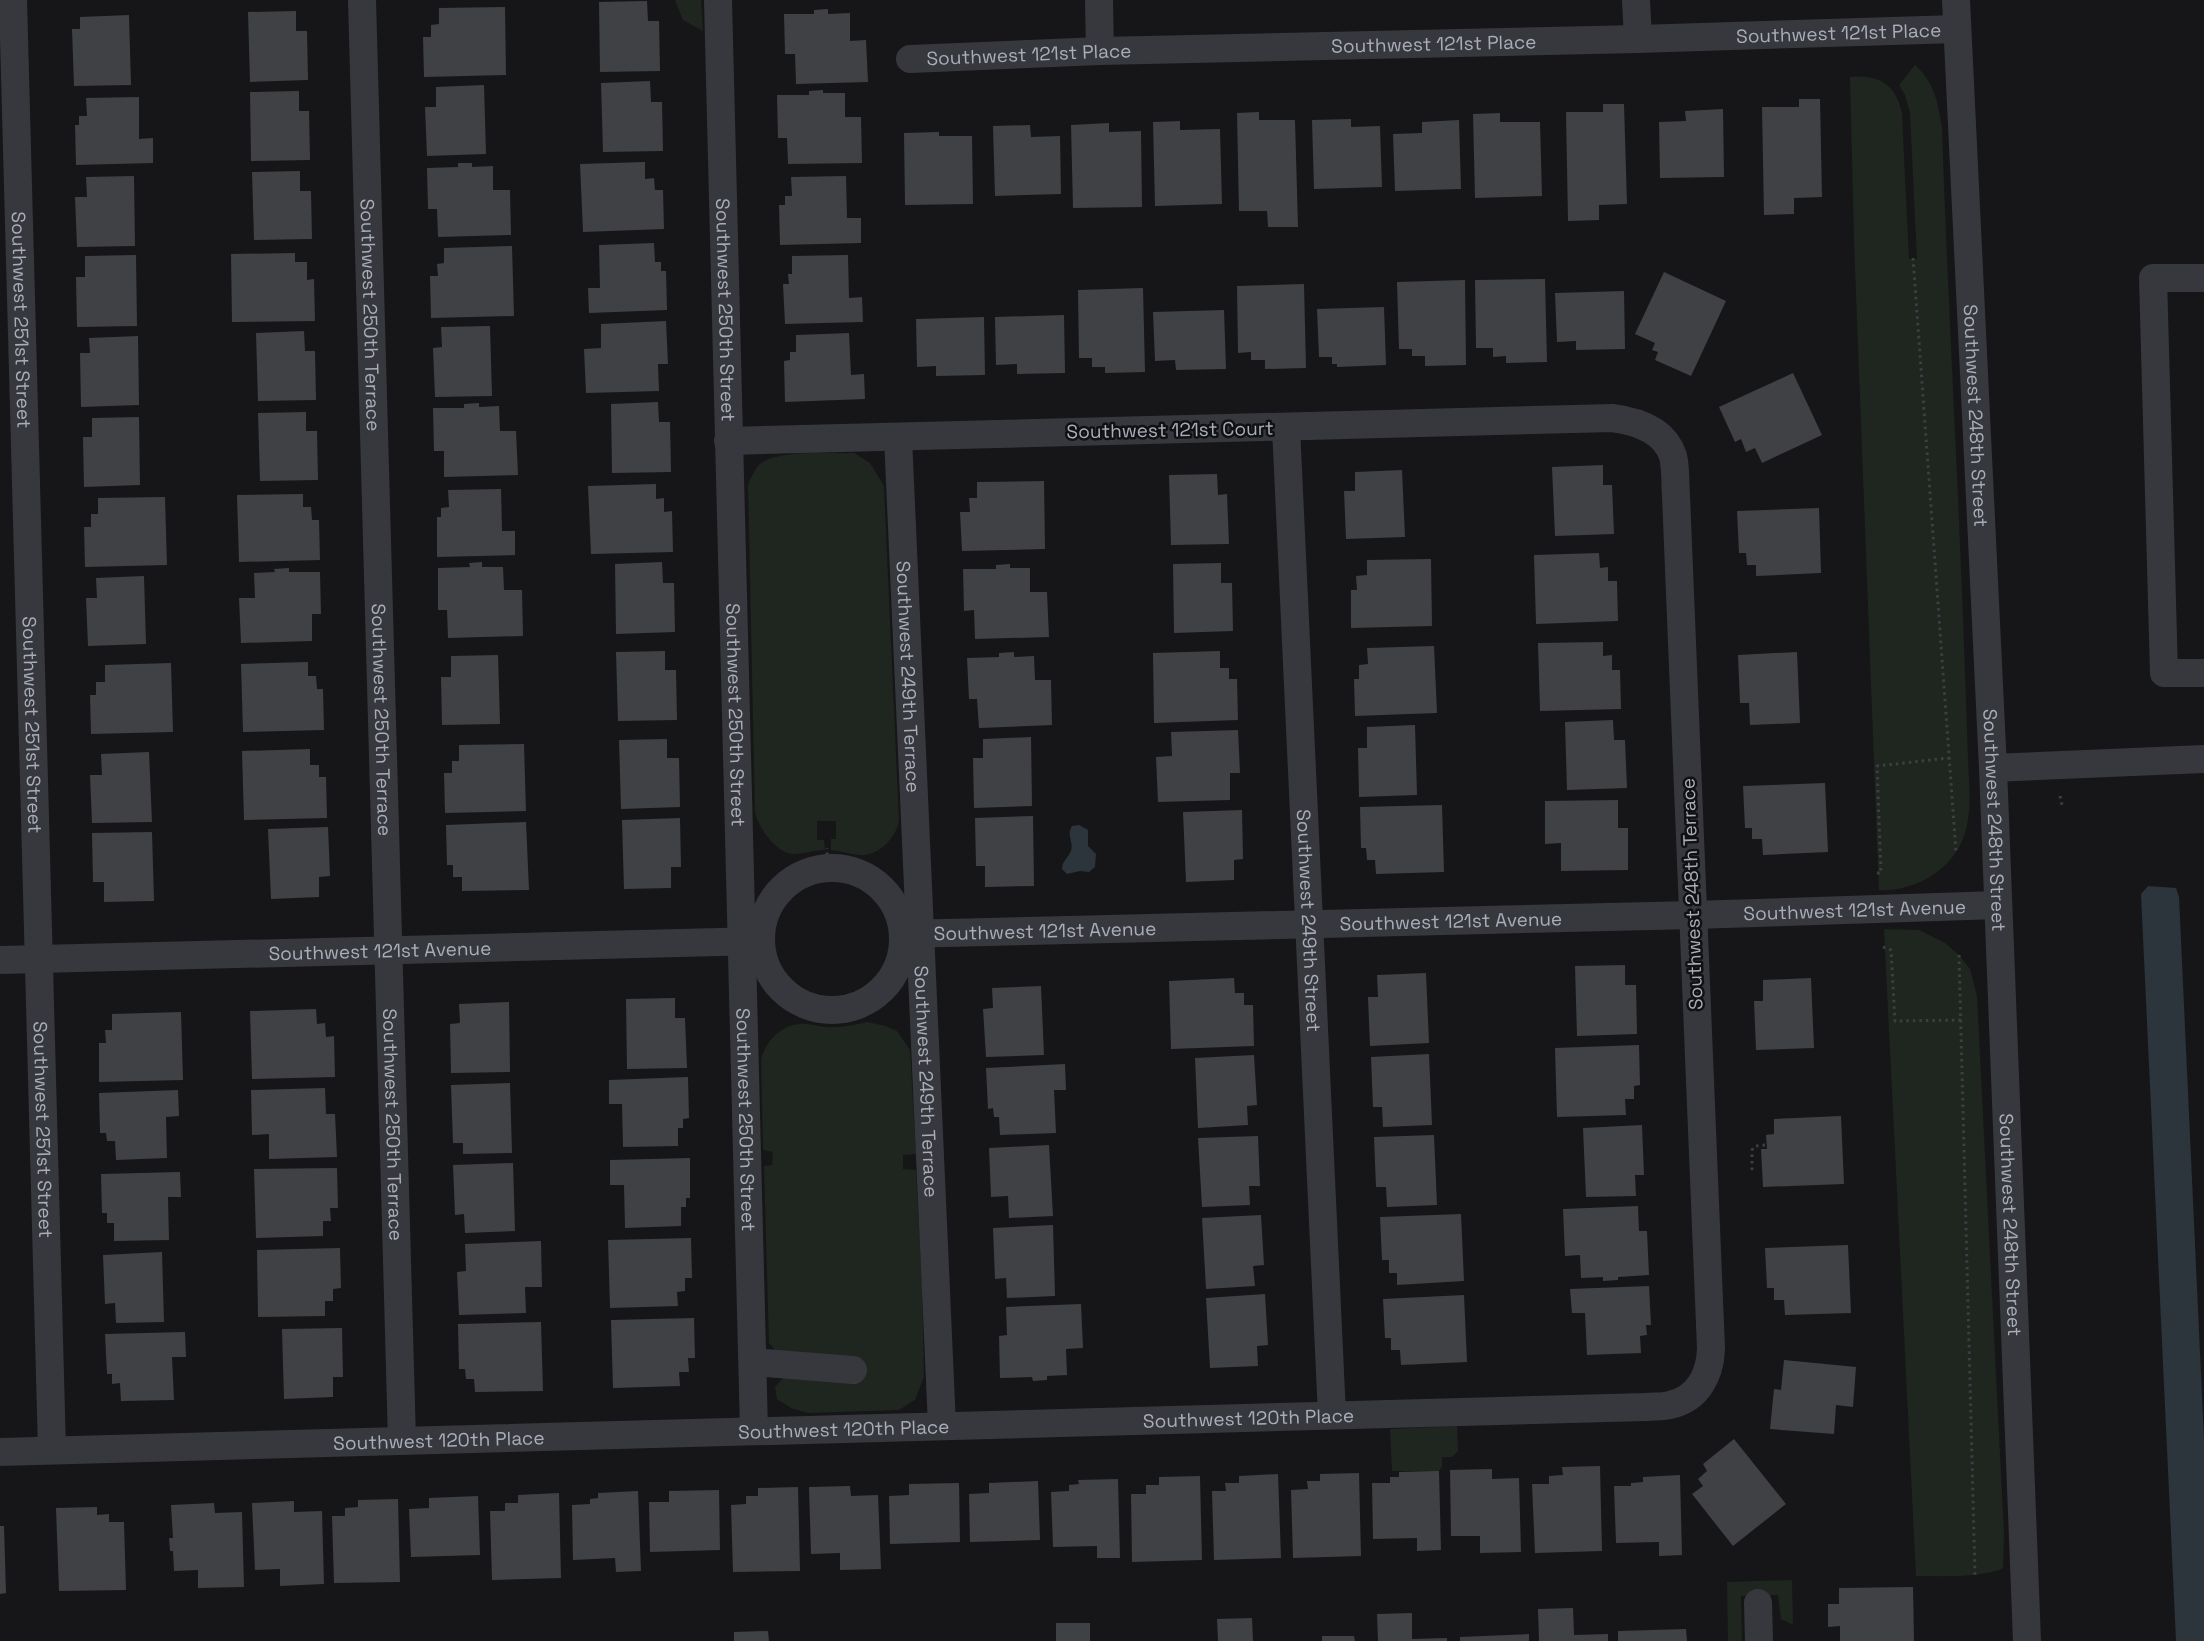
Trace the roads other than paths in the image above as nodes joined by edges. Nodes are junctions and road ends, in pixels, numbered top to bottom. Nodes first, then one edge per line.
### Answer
1 (13, 0) edge
2 (362, 0) edge
3 (718, 0) edge
4 (1099, 0) edge
5 (1636, 0) edge
6 (1956, 0) edge
7 (1957, 29) junction
8 (1638, 39) junction
9 (1100, 51) junction
10 (910, 59) dead end
11 (2204, 278) edge
12 (1612, 418) joint
13 (1286, 427) junction
14 (898, 437) junction
15 (728, 441) junction
16 (2204, 673) edge
17 (2204, 759) edge
18 (1993, 768) junction
19 (1998, 905) junction
20 (1693, 915) junction
21 (1309, 925) junction
22 (912, 934) junction
23 (751, 941) junction
24 (388, 949) junction
25 (39, 959) junction
26 (0, 960) edge
27 (753, 1362) junction
28 (853, 1370) dead end
29 (1685, 1398) joint
30 (1332, 1415) junction
31 (942, 1426) junction
32 (754, 1431) junction
33 (402, 1441) junction
34 (52, 1450) junction
35 (0, 1452) edge
36 (1758, 1603) dead end
37 (1759, 1641) edge
38 (2027, 1641) edge

1 - 25 street, Southwest 251st Street
2 - 24 street, Southwest 250th Terrace
3 - 15 street, Southwest 250th Street
4 - 9 street
5 - 8 street
6 - 7 street, Southwest 248th Street
7 - 8 street, Southwest 121st Place
7 - 18 street, Southwest 248th Street
8 - 9 street, Southwest 121st Place
9 - 10 street, Southwest 121st Place
11 - 16 street
12 - 13 street, Southwest 121st Court
12 - 20 street, Southwest 248th Terrace
13 - 14 street, Southwest 121st Court
13 - 21 street, Southwest 249th Street
14 - 15 street, Southwest 121st Court
14 - 22 street, Southwest 249th Terrace
15 - 23 street, Southwest 250th Street
17 - 18 street
18 - 19 street, Southwest 248th Street
19 - 20 street, Southwest 121st Avenue
19 - 38 street, Southwest 248th Street
20 - 21 street, Southwest 121st Avenue
20 - 29 street, Southwest 248th Terrace
21 - 22 street, Southwest 121st Avenue
21 - 30 street, Southwest 249th Street
22 - 23 street
22 - 23 street
22 - 31 street, Southwest 249th Terrace
23 - 24 street, Southwest 121st Avenue
23 - 27 street, Southwest 250th Street
24 - 25 street, Southwest 121st Avenue
24 - 33 street, Southwest 250th Terrace
25 - 26 street, Southwest 121st Avenue
25 - 34 street, Southwest 251st Street
27 - 28 street
27 - 32 street, Southwest 250th Street
29 - 30 street, Southwest 120th Place
30 - 31 street, Southwest 120th Place
31 - 32 street, Southwest 120th Place
32 - 33 street, Southwest 120th Place
33 - 34 street, Southwest 120th Place
34 - 35 street, Southwest 120th Place
36 - 37 street

